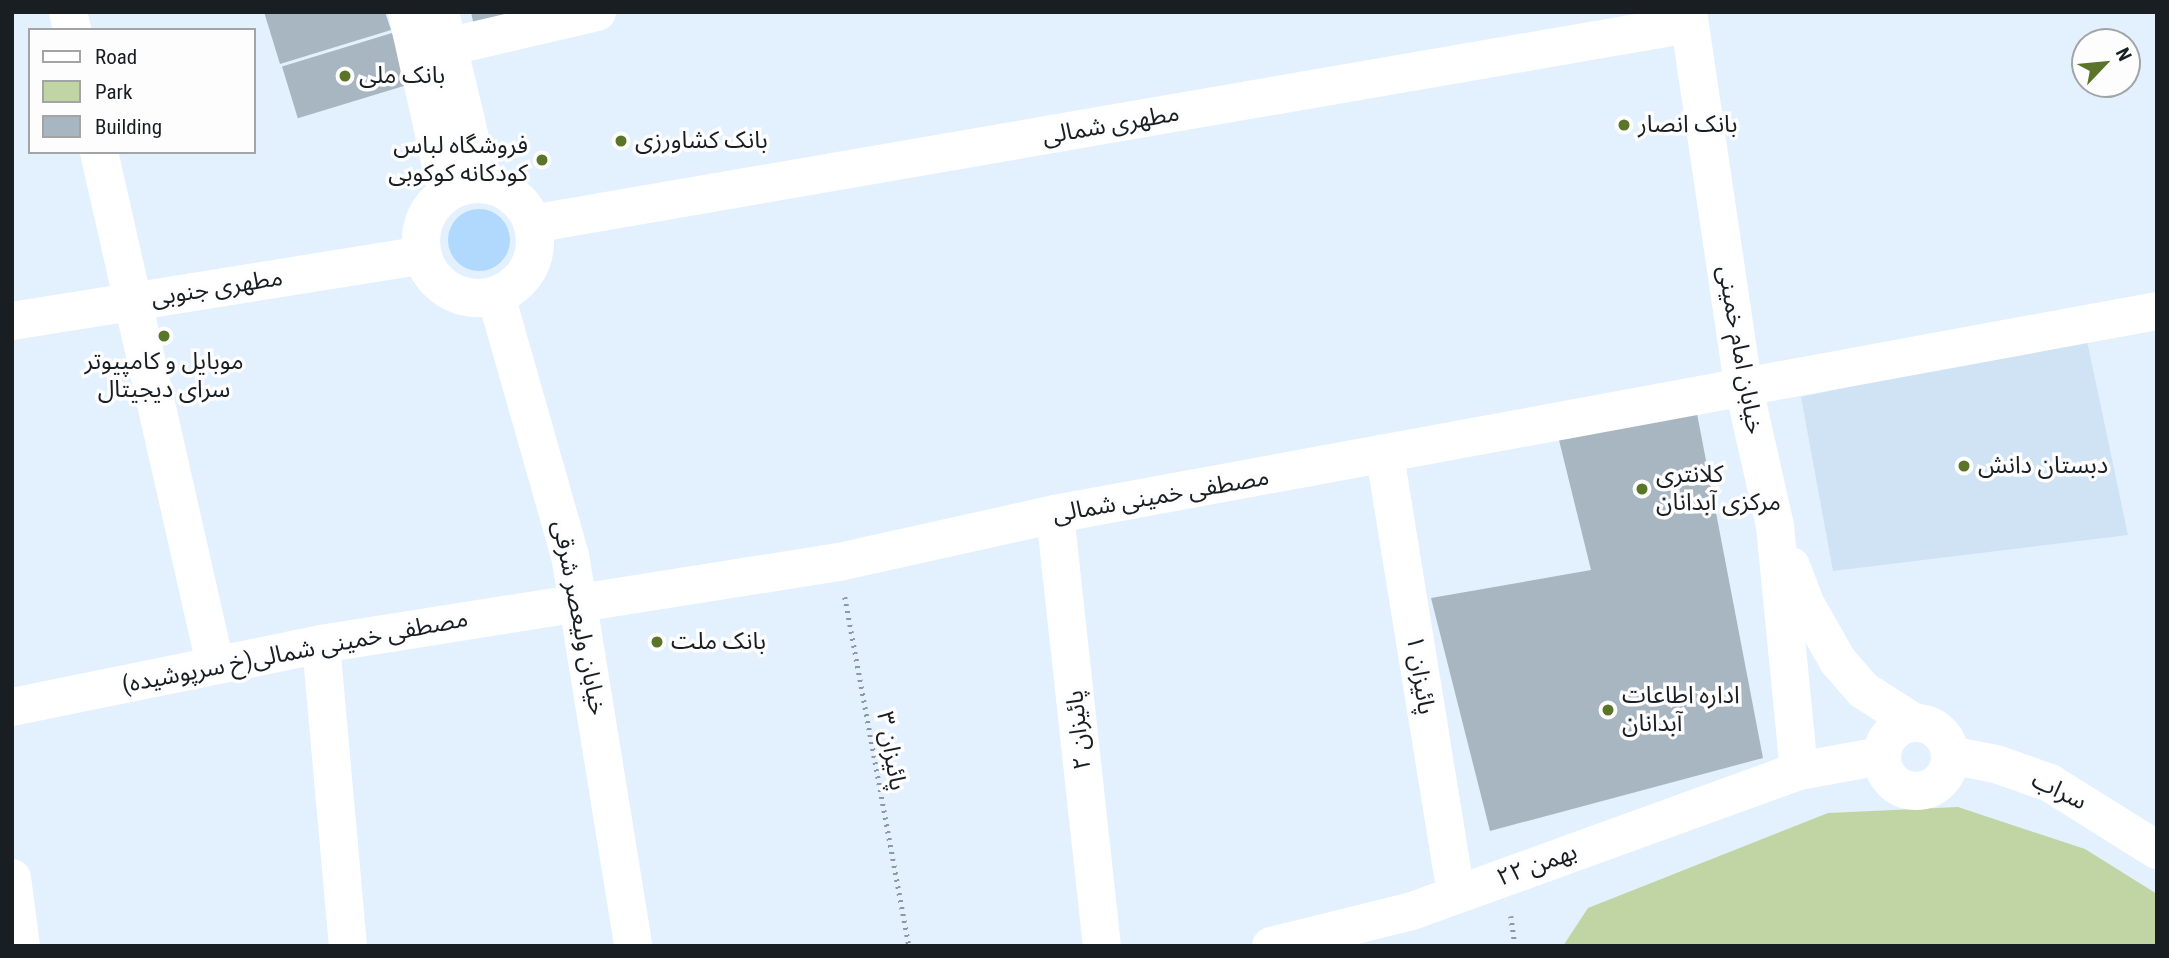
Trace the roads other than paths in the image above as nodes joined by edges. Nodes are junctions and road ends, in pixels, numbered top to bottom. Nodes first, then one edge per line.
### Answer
1 (407, 12) edge
2 (597, 12) edge
3 (1689, 18) edge
4 (443, 30) edge
5 (99, 154) edge
6 (464, 189) junction
7 (532, 225) junction
8 (422, 255) junction
9 (496, 296) junction
10 (131, 303) junction
11 (2157, 311) edge
12 (12, 321) edge
13 (1743, 384) junction
14 (1385, 456) junction
15 (1055, 514) junction
16 (1775, 526) junction
17 (578, 601) junction
18 (321, 644) junction
19 (215, 664) junction
20 (12, 706) edge
21 (1913, 722) junction
22 (1950, 755) junction
23 (1881, 756) junction
24 (1799, 771) junction
25 (2157, 850) edge
26 (12, 878) edge
27 (1456, 894) junction
28 (21, 946) edge
29 (348, 946) edge
30 (633, 946) edge
31 (1102, 946) edge
32 (1270, 946) edge

1 - 6 main road
2 - 4 main road
3 - 7 main road, مطهری شمالی
3 - 13 main road, خیابان امام خمینی
4 - 6 main road
5 - 10 main road
6 - 7 main road
6 - 8 main road
7 - 9 main road
8 - 9 main road
8 - 10 main road, مطهری جنوبی
9 - 17 main road, خیابان ولیعصر شرقی
10 - 12 main road, مطهری جنوبی
10 - 19 main road
11 - 13 main road, مصطفی خمینی شمالی
13 - 14 main road, مصطفی خمینی شمالی
13 - 16 main road, خیابان امام خمینی
14 - 15 main road, مصطفی خمینی شمالی
14 - 27 main road, پائیزان ۱
15 - 17 main road, مصطفی خمینی شمالی
15 - 31 main road, پائیزان ۲
16 - 21 main road
16 - 24 main road, خیابان امام خمینی
17 - 18 main road, مصطفی خمینی شمالی(خ سرپوشیده)
17 - 30 main road, خیابان ولیعصر شرقی
18 - 19 main road, مصطفی خمینی شمالی(خ سرپوشیده)
18 - 29 main road
19 - 20 main road, مصطفی خمینی شمالی(خ سرپوشیده)
21 - 22 main road
21 - 23 main road
22 - 23 main road
22 - 25 main road, سراب
23 - 24 main road, ۲۲ بهمن
24 - 27 main road, ۲۲ بهمن
26 - 28 main road
27 - 32 main road, ۲۲ بهمن

